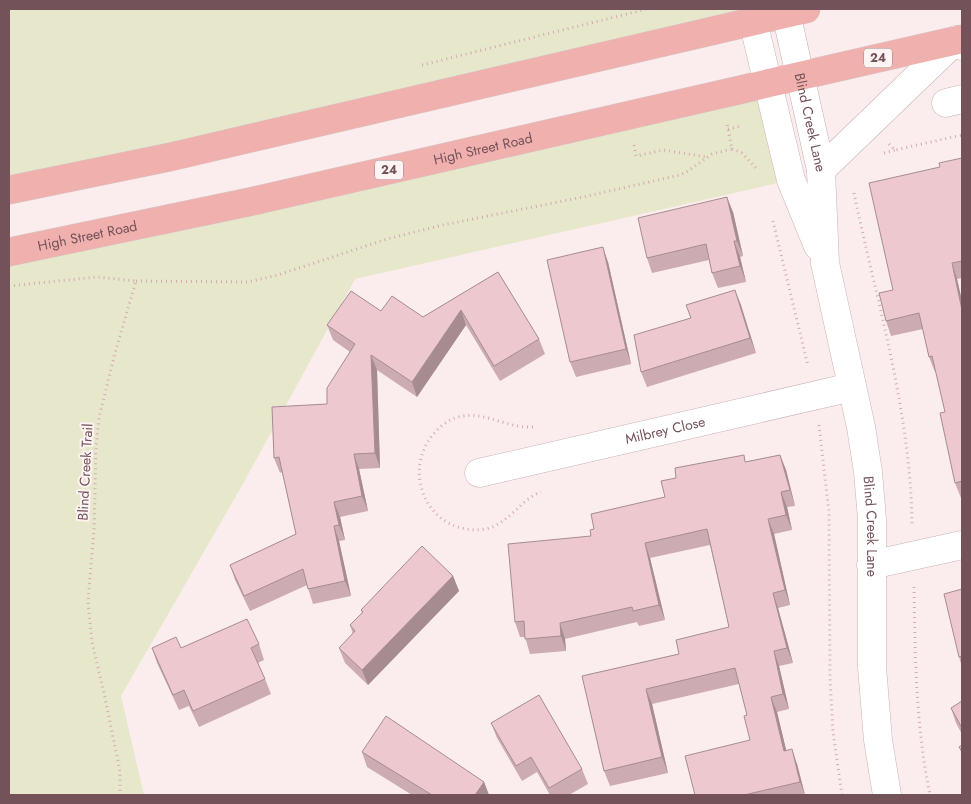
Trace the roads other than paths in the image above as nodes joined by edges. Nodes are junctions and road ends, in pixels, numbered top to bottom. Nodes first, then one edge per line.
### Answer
1 (796, 11) edge
2 (753, 22) junction
3 (960, 41) edge
4 (801, 76) junction
5 (768, 83) junction
6 (821, 170) junction
7 (9, 190) edge
8 (9, 252) edge
9 (825, 264) junction
10 (852, 387) junction
11 (479, 473) dead end
12 (962, 545) edge
13 (871, 565) junction
14 (887, 795) edge

1 - 2 main road
1 - 4 street, Blind Creek Lane
2 - 5 street, Blind Creek Lane
2 - 7 main road
3 - 4 main road, High Street Road / 24
3 - 6 street
4 - 5 main road, High Street Road / 24
4 - 6 street, Blind Creek Lane
5 - 8 main road, High Street Road / 24
5 - 9 street, Blind Creek Lane
6 - 9 street, Blind Creek Lane
9 - 10 street, Blind Creek Lane
10 - 11 street, Milbrey Close
10 - 13 street, Blind Creek Lane
12 - 13 street
13 - 14 street, Blind Creek Lane

